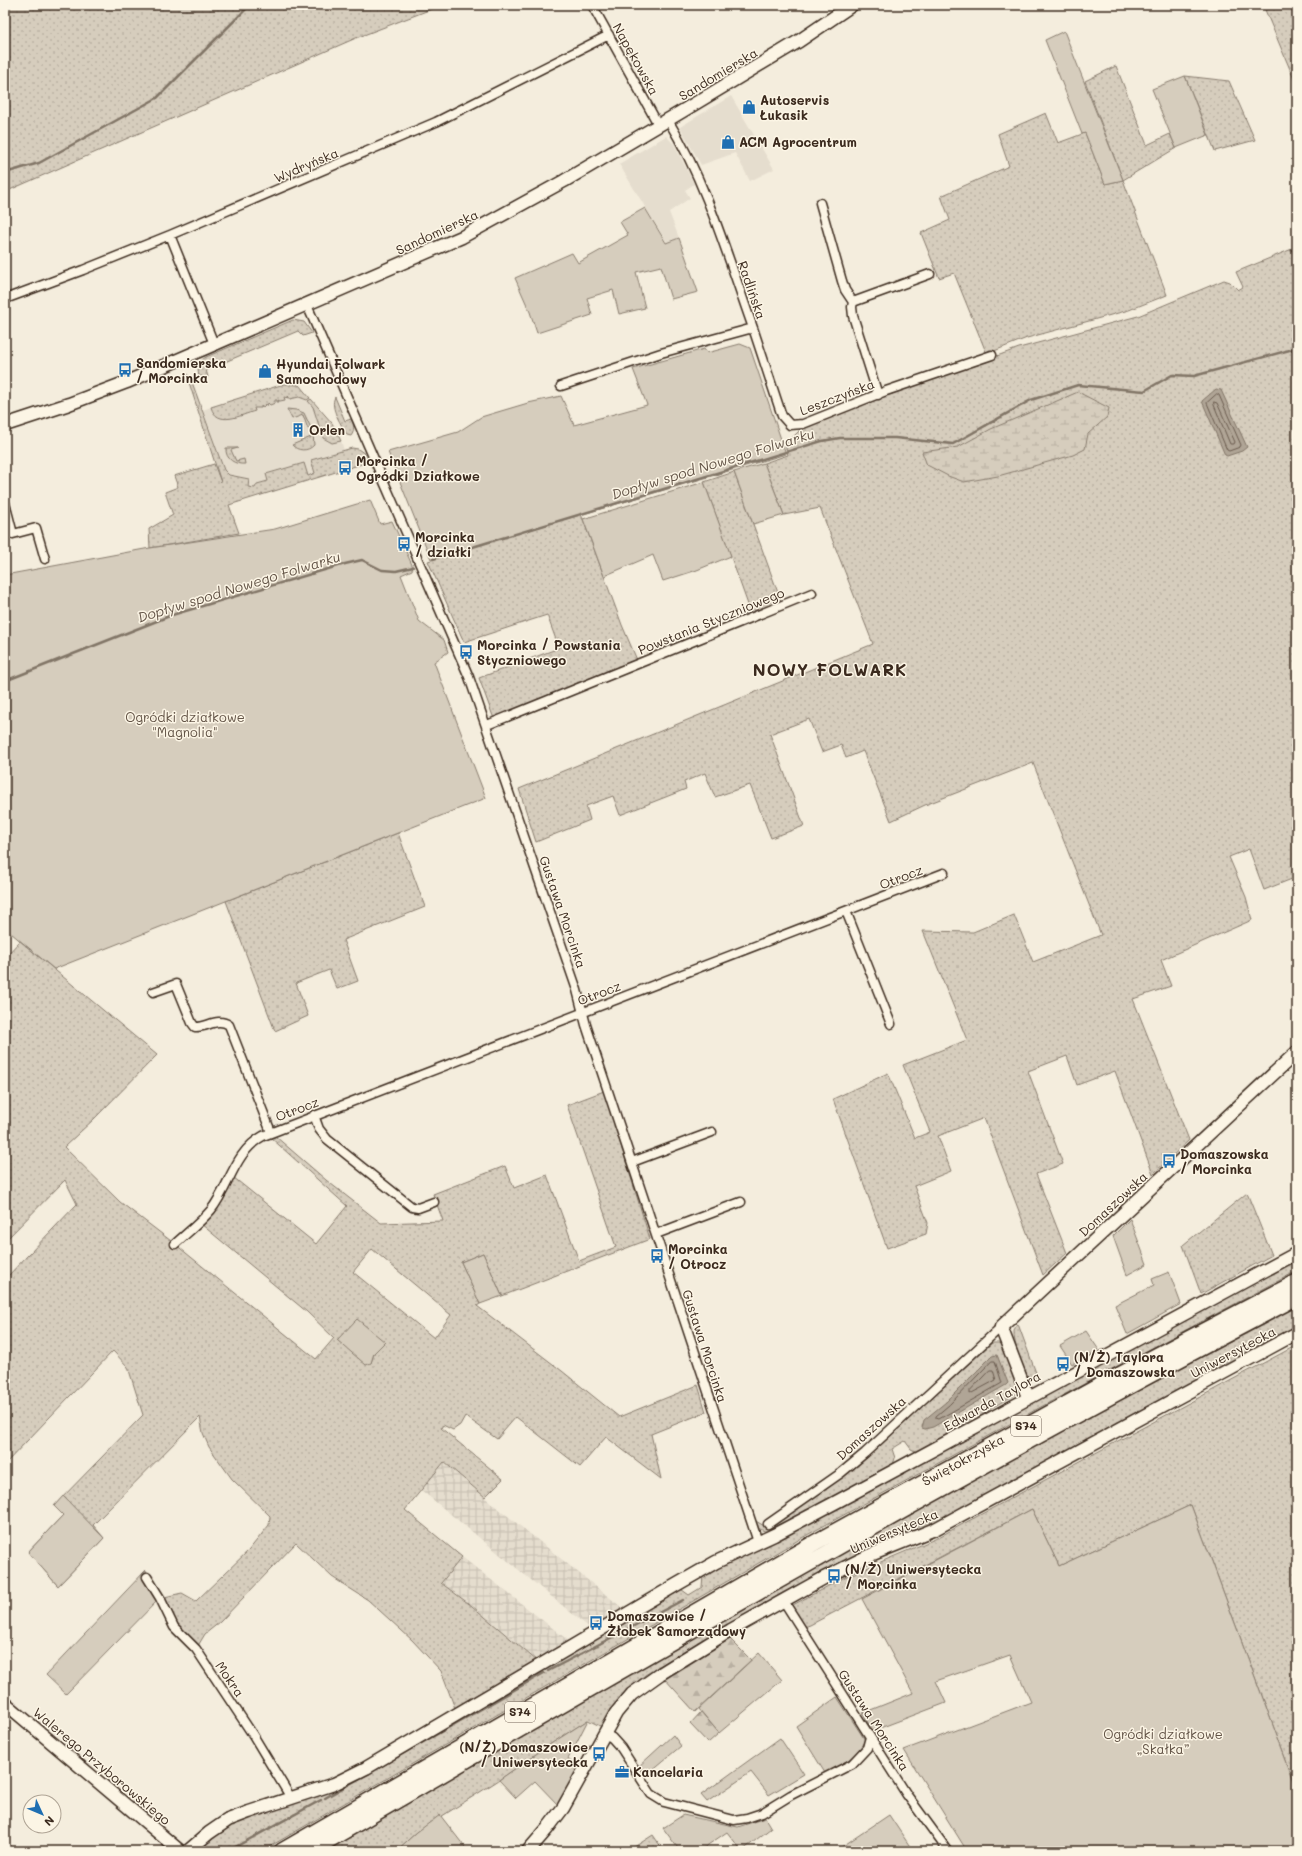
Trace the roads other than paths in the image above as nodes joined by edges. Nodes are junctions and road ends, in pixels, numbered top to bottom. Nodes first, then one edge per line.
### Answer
1 (592, 5) edge
2 (852, 5) edge
3 (609, 35) junction
4 (663, 123) junction
5 (820, 203) dead end
6 (170, 235) junction
7 (930, 274) dead end
8 (5, 299) edge
9 (853, 302) junction
10 (307, 305) junction
11 (753, 328) junction
12 (214, 344) junction
13 (992, 355) dead end
14 (561, 386) dead end
15 (878, 395) junction
16 (5, 425) edge
17 (5, 503) edge
18 (45, 559) dead end
19 (812, 593) dead end
20 (487, 725) junction
21 (944, 873) dead end
22 (846, 911) junction
23 (153, 992) dead end
24 (583, 1011) junction
25 (891, 1024) dead end
26 (1297, 1052) edge
27 (314, 1115) junction
28 (712, 1132) dead end
29 (267, 1134) junction
30 (632, 1162) junction
31 (434, 1202) dead end
32 (741, 1202) dead end
33 (656, 1234) junction
34 (175, 1244) dead end
35 (1297, 1253) edge
36 (1297, 1282) edge
37 (1297, 1298) edge
38 (1001, 1327) junction
39 (1297, 1333) edge
40 (1028, 1397) junction
41 (768, 1524) dead end
42 (758, 1542) junction
43 (147, 1577) dead end
44 (762, 1581) junction
45 (783, 1600) junction
46 (5, 1703) edge
47 (604, 1733) junction
48 (870, 1737) junction
49 (291, 1798) junction
50 (180, 1851) edge
51 (188, 1851) edge
52 (282, 1851) edge
53 (310, 1851) edge
54 (528, 1851) edge
55 (948, 1851) edge

1 - 3 street, Napękowska
2 - 4 street, Sandomierska
3 - 4 street, Napękowska
3 - 6 street, Wydryńska
4 - 10 street, Sandomierska
4 - 11 street, Radlińska
5 - 9 street
6 - 8 street, Wydryńska
6 - 12 street
7 - 9 street
9 - 15 street
10 - 12 street, Sandomierska
10 - 20 street, Gustawa Morcinka
11 - 14 street, Radlińska
11 - 15 street, Leszczyńska
12 - 16 street, Sandomierska
13 - 15 street, Leszczyńska
17 - 18 street
19 - 20 street, Powstania Styczniowego
20 - 24 street, Gustawa Morcinka
21 - 22 street, Otrocz
22 - 24 street, Otrocz
22 - 25 street
23 - 29 street
24 - 27 street, Otrocz
24 - 30 street, Gustawa Morcinka
26 - 38 street, Domaszowska
27 - 29 street, Otrocz
27 - 31 street
28 - 30 street
29 - 34 street, Otrocz
30 - 33 street, Gustawa Morcinka
32 - 33 street
33 - 42 street, Gustawa Morcinka
35 - 40 street, Edwarda Taylora
36 - 44 highway, Świętokrzyska / S74
37 - 44 highway, Świętokrzyska / S74
38 - 40 street
38 - 41 street, Domaszowska
39 - 45 street, Uniwersytecka
40 - 42 street, Edwarda Taylora
42 - 49 street, Edwarda Taylora
43 - 49 street, Mokra
44 - 52 highway, S74
44 - 53 highway, S74
45 - 47 street, Uniwersytecka
45 - 48 street, Gustawa Morcinka
46 - 50 street, Walerego Przyborowskiego
47 - 48 street
47 - 54 street, Uniwersytecka
48 - 55 street, Gustawa Morcinka
49 - 51 street, Edwarda Taylora

